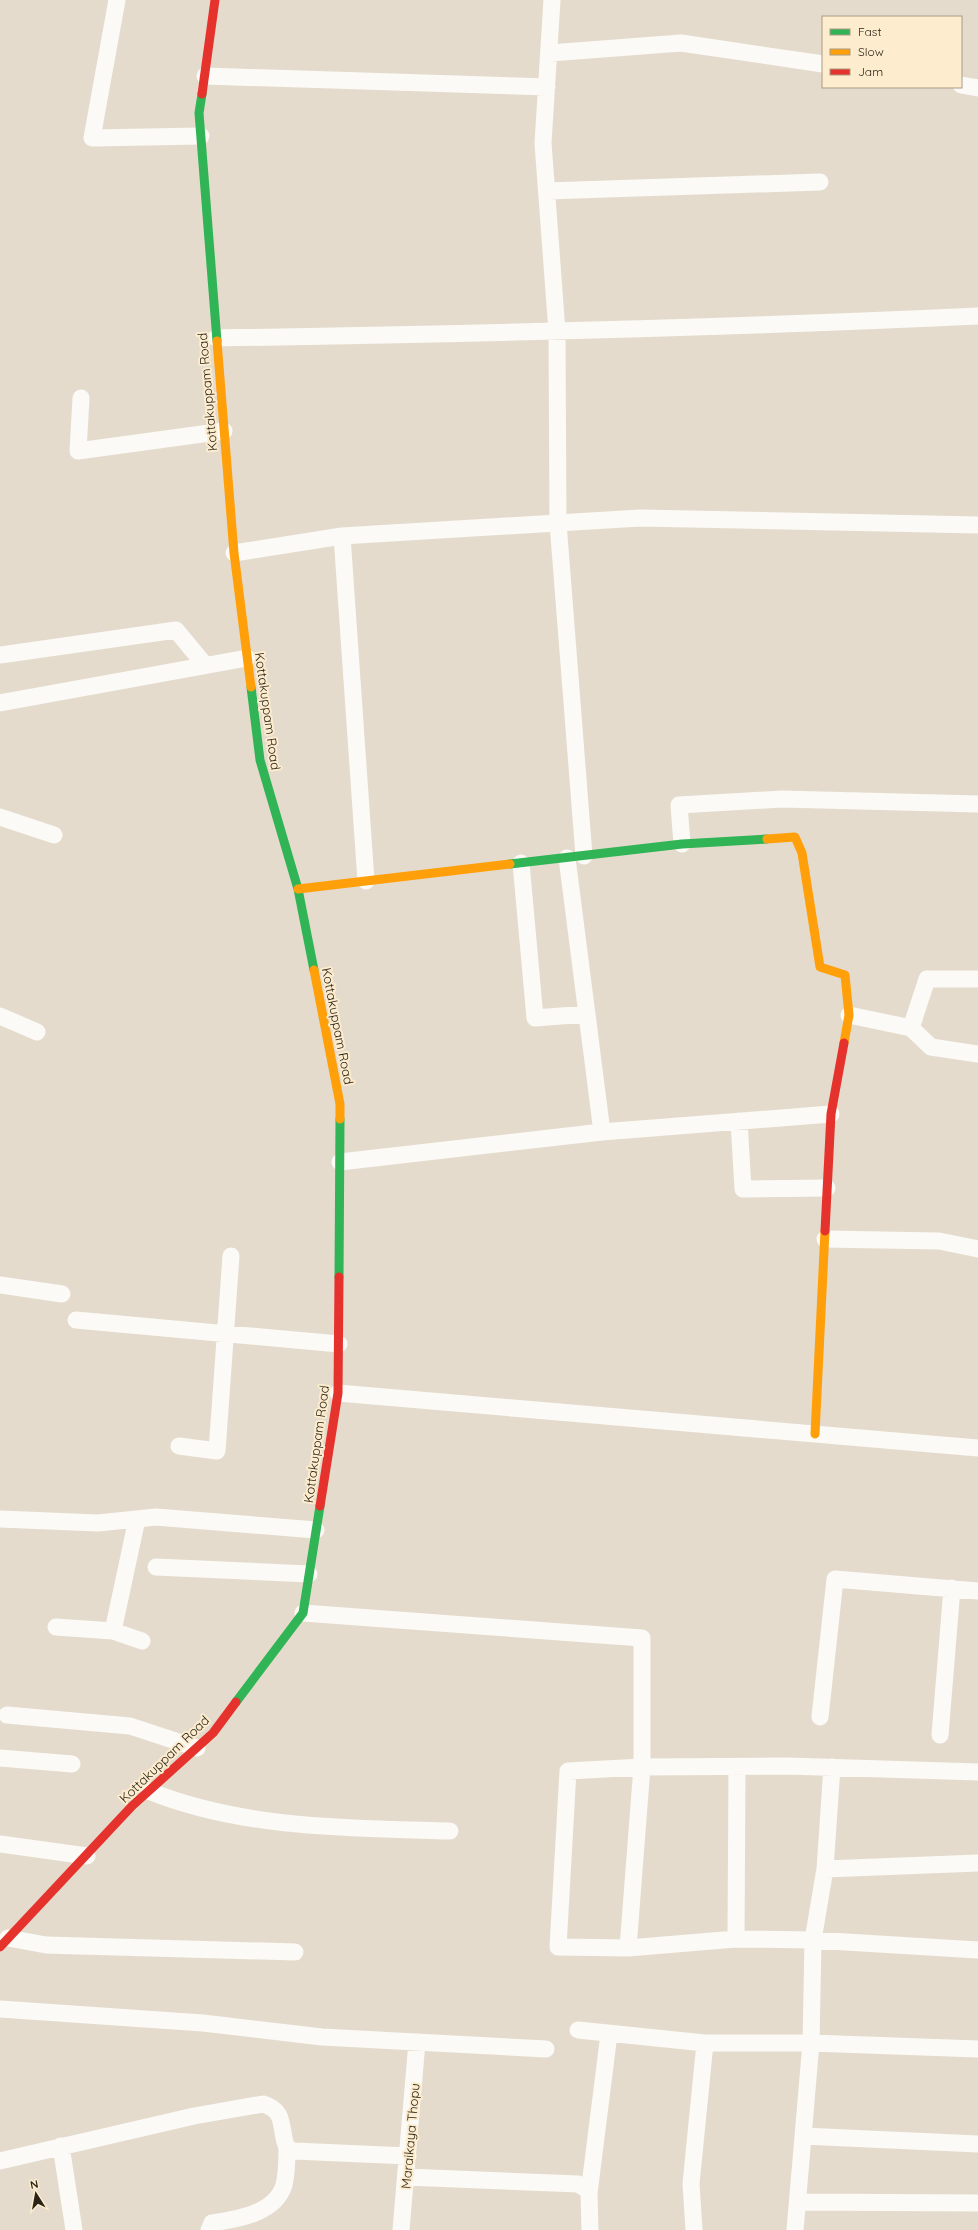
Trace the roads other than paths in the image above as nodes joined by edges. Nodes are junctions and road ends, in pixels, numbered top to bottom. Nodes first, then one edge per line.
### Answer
1 (117, 0) edge
2 (215, 0) edge
3 (552, 0) edge
4 (550, 53) junction
5 (822, 64) edge
6 (205, 76) junction
7 (962, 86) edge
8 (547, 87) junction
9 (978, 88) edge
10 (201, 136) junction
11 (820, 182) dead end
12 (547, 191) junction
13 (978, 316) edge
14 (557, 332) junction
15 (216, 338) junction
16 (82, 398) dead end
17 (224, 431) junction
18 (558, 523) junction
19 (978, 525) edge
20 (342, 536) junction
21 (234, 553) junction
22 (0, 655) edge
23 (247, 658) junction
24 (205, 665) junction
25 (0, 703) edge
26 (978, 804) edge
27 (0, 817) edge
28 (54, 835) dead end
29 (682, 844) junction
30 (584, 856) junction
31 (567, 858) junction
32 (521, 863) junction
33 (366, 881) junction
34 (298, 889) junction
35 (978, 979) edge
36 (587, 1014) junction
37 (849, 1015) junction
38 (0, 1016) edge
39 (911, 1028) junction
40 (37, 1032) dead end
41 (978, 1054) edge
42 (831, 1114) junction
43 (738, 1121) junction
44 (602, 1132) junction
45 (340, 1162) junction
46 (827, 1188) junction
47 (825, 1239) junction
48 (978, 1249) edge
49 (231, 1256) dead end
50 (0, 1285) edge
51 (62, 1294) dead end
52 (76, 1320) dead end
53 (225, 1334) junction
54 (339, 1344) junction
55 (338, 1393) junction
56 (815, 1434) junction
57 (179, 1446) dead end
58 (978, 1448) edge
59 (0, 1519) edge
60 (137, 1519) junction
61 (316, 1530) junction
62 (156, 1567) dead end
63 (310, 1574) junction
64 (952, 1588) junction
65 (978, 1591) edge
66 (303, 1613) junction
67 (56, 1627) dead end
68 (113, 1631) junction
69 (142, 1641) dead end
70 (7, 1715) dead end
71 (820, 1717) dead end
72 (940, 1735) dead end
73 (197, 1748) junction
74 (0, 1758) edge
75 (72, 1764) dead end
76 (642, 1767) junction
77 (737, 1767) junction
78 (832, 1767) junction
79 (978, 1772) edge
80 (149, 1791) junction
81 (450, 1831) dead end
82 (0, 1844) edge
83 (87, 1856) junction
84 (978, 1863) edge
85 (825, 1869) junction
86 (736, 1939) junction
87 (813, 1940) junction
88 (4, 1942) edge
89 (628, 1948) junction
90 (978, 1950) edge
91 (295, 1952) dead end
92 (0, 2009) edge
93 (578, 2030) dead end
94 (609, 2034) junction
95 (417, 2042) junction
96 (705, 2043) junction
97 (811, 2043) junction
98 (978, 2048) edge
99 (546, 2049) dead end
100 (803, 2136) junction
101 (978, 2144) edge
102 (60, 2146) junction
103 (287, 2148) junction
104 (408, 2156) junction
105 (0, 2161) edge
106 (407, 2177) junction
107 (589, 2194) junction
108 (799, 2202) junction
109 (978, 2203) edge
110 (74, 2230) edge
111 (209, 2230) edge
112 (401, 2230) edge
113 (590, 2230) edge
114 (694, 2230) edge
115 (795, 2230) edge

1 - 10 street
2 - 6 street, Kottakuppam Road
3 - 4 street
4 - 5 street
4 - 8 street
6 - 8 street
6 - 10 street, Kottakuppam Road
7 - 9 street
8 - 12 street
10 - 15 street, Kottakuppam Road
11 - 12 street
12 - 14 street
13 - 14 street
14 - 15 street
14 - 18 street
15 - 17 street, Kottakuppam Road
16 - 17 street
17 - 21 street, Kottakuppam Road
18 - 19 street
18 - 20 street
18 - 30 street
20 - 21 street
20 - 33 street
21 - 23 street, Kottakuppam Road
22 - 24 street
23 - 24 street
23 - 34 street, Kottakuppam Road
24 - 25 street
26 - 29 street
27 - 28 street
29 - 30 street
29 - 37 street
30 - 31 street
31 - 32 street
31 - 36 street
32 - 33 street
32 - 36 street
33 - 34 street
34 - 45 street, Kottakuppam Road
35 - 39 street
36 - 44 street
37 - 39 street
37 - 42 street
38 - 40 street
39 - 41 street
42 - 43 street
42 - 46 street
43 - 44 street
43 - 46 street
44 - 45 street
45 - 54 street, Kottakuppam Road
46 - 47 street
47 - 48 street
47 - 56 street
49 - 53 street
50 - 51 street
52 - 53 street
53 - 54 street
53 - 57 street
54 - 55 street, Kottakuppam Road
55 - 56 street
55 - 61 street, Kottakuppam Road
56 - 58 street
59 - 60 street
60 - 61 street
60 - 68 street
61 - 63 street, Kottakuppam Road
62 - 63 street
63 - 66 street, Kottakuppam Road
64 - 65 street
64 - 71 street
64 - 72 street
66 - 73 street, Kottakuppam Road
66 - 76 street
67 - 68 street
68 - 69 street
70 - 73 street
73 - 80 street, Kottakuppam Road
74 - 75 street
76 - 77 street
76 - 89 street
76 - 89 street
77 - 78 street
77 - 86 street
78 - 79 street
78 - 85 street
80 - 81 street
80 - 83 street, Kottakuppam Road
82 - 83 street
83 - 88 street, Kottakuppam Road
84 - 85 street
85 - 87 street
86 - 87 street
86 - 89 street
87 - 90 street
87 - 97 street
88 - 91 street
92 - 95 street
93 - 94 street
94 - 96 street
94 - 107 street
95 - 99 street
95 - 104 street, Maraikaya Thopu
96 - 97 street
96 - 114 street
97 - 98 street
97 - 100 street
100 - 101 street
100 - 108 street
102 - 103 street
102 - 105 street
102 - 110 street
103 - 104 street
103 - 111 street
104 - 106 street, Maraikaya Thopu
106 - 107 street
106 - 112 street, Maraikaya Thopu
107 - 113 street
108 - 109 street
108 - 115 street

